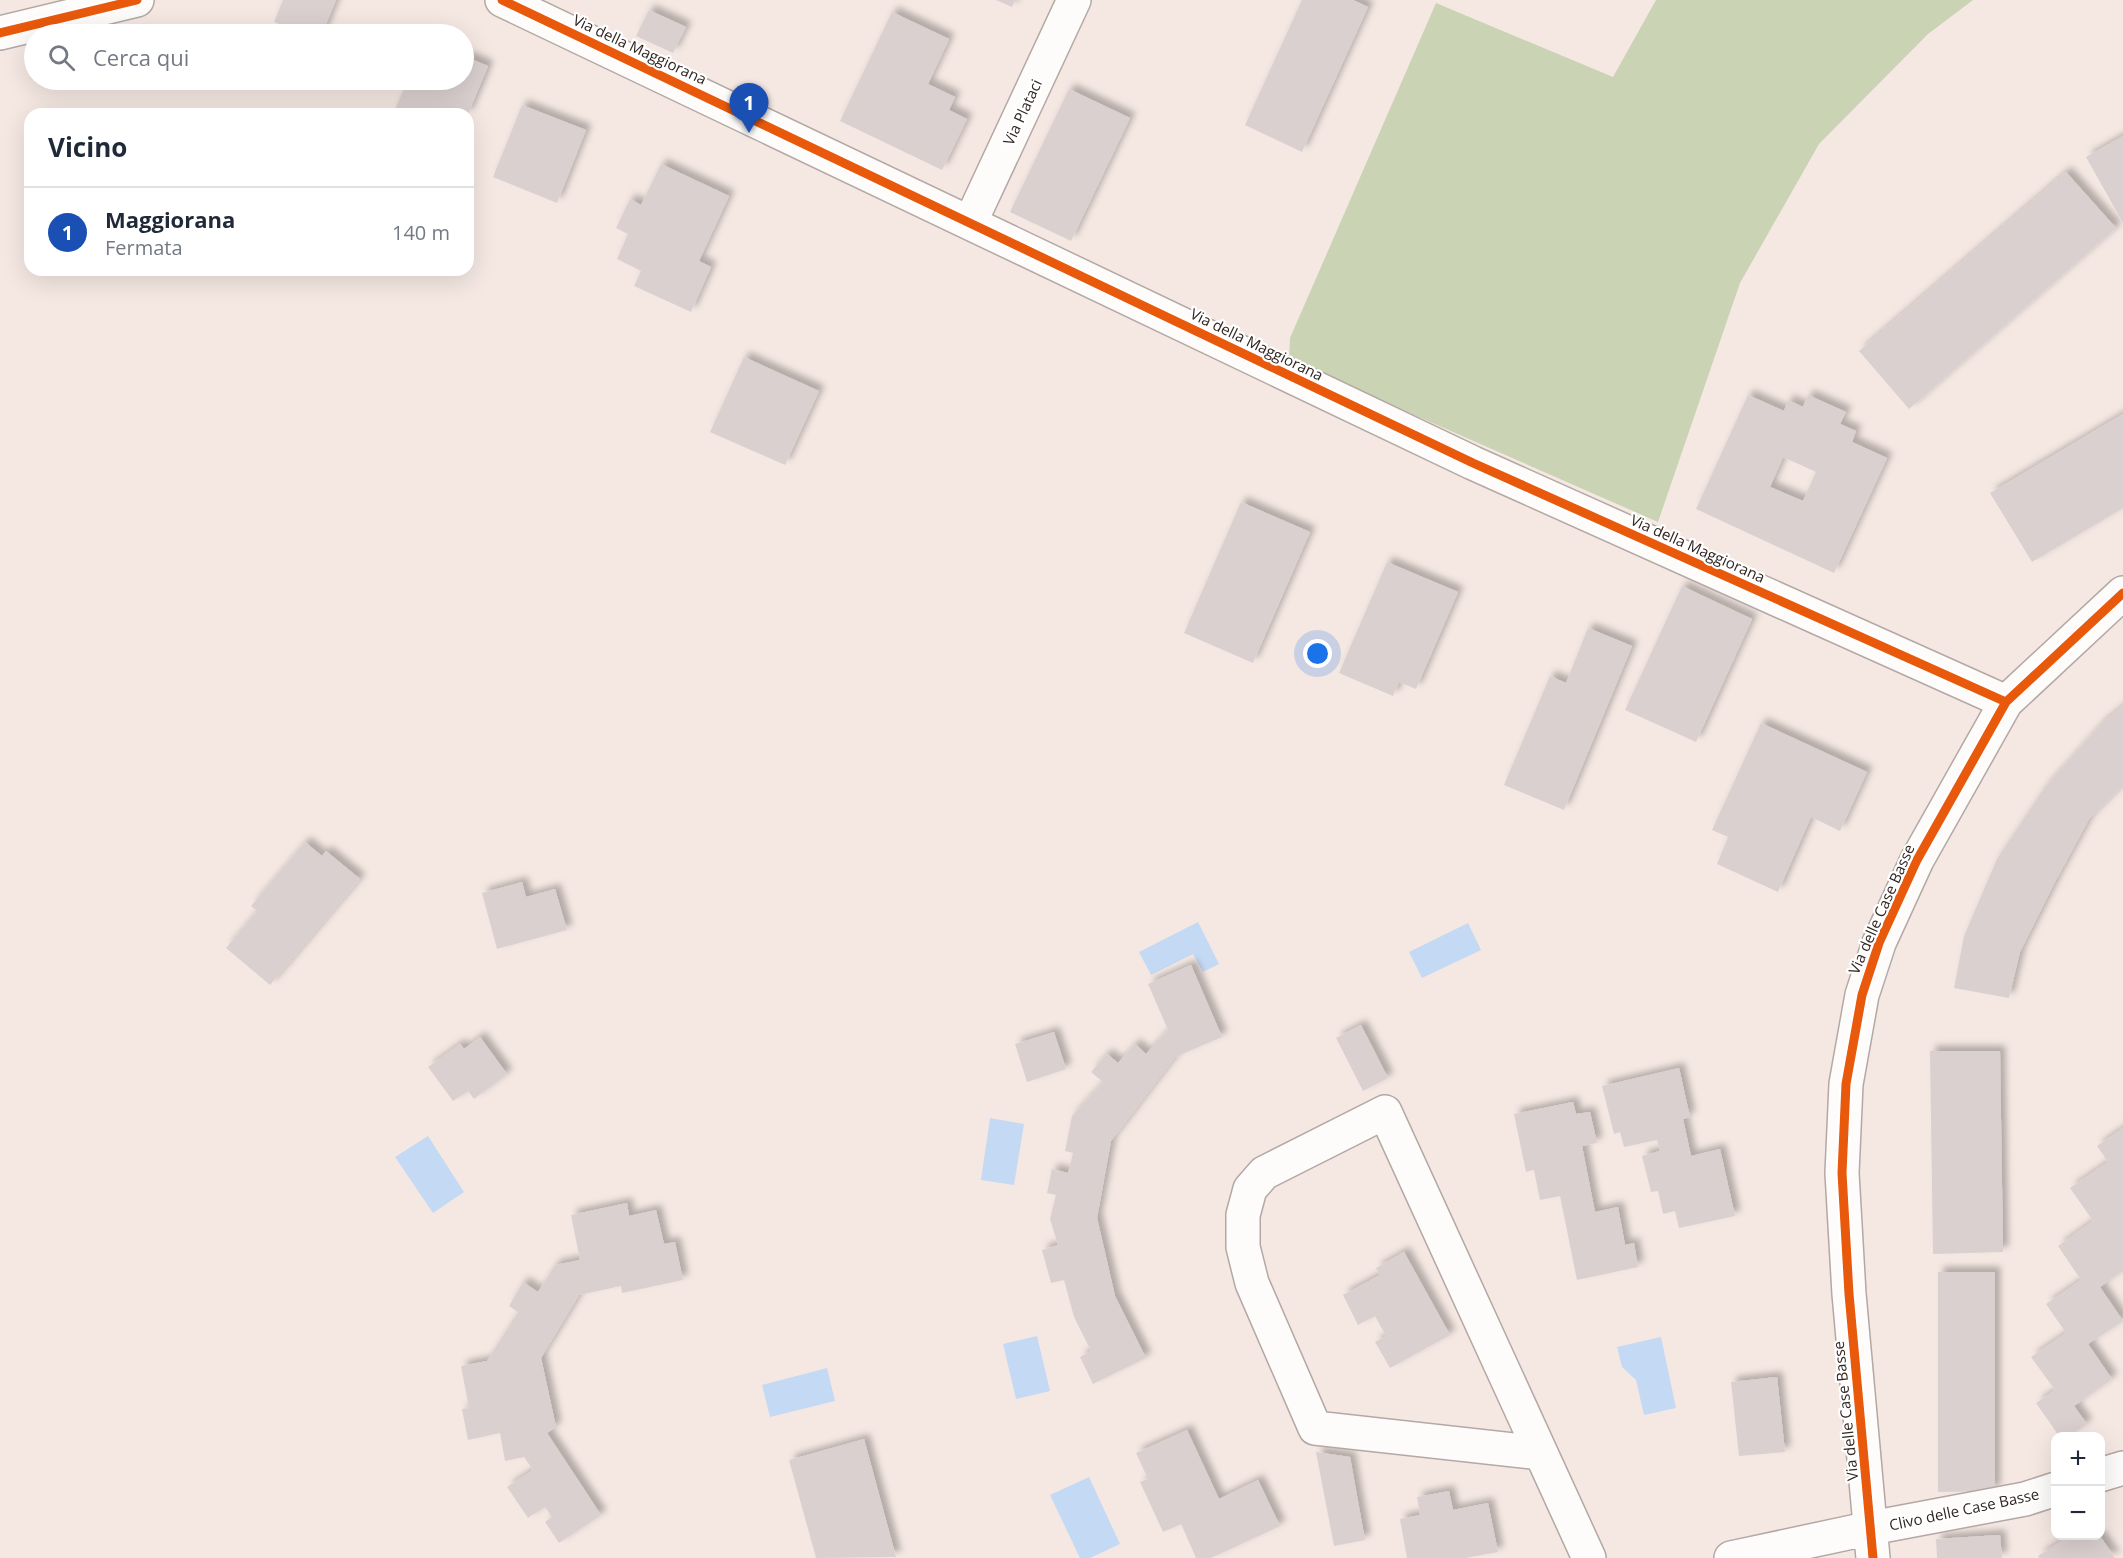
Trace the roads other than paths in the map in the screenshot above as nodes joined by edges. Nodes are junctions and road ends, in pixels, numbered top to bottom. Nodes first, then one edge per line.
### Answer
1 (137, 0) edge
2 (502, 0) edge
3 (1074, 0) edge
4 (67, 8) edge
5 (24, 24) edge
6 (24, 24) edge
7 (0, 33) edge
8 (970, 223) junction
9 (2123, 593) edge
10 (2006, 702) junction
11 (1541, 1453) junction
12 (2123, 1468) edge
13 (2105, 1473) edge
14 (2051, 1490) edge
15 (1872, 1543) edge
16 (1589, 1558) edge
17 (1731, 1558) edge

1 - 4 street
2 - 8 street, Via della Maggiorana
3 - 8 street, Via Plataci
4 - 5 street
6 - 7 street
8 - 10 street, Via della Maggiorana
9 - 10 street, Via delle Case Basse
10 - 15 street, Via delle Case Basse
11 - 11 street
11 - 16 street
12 - 13 street
14 - 15 street, Clivo delle Case Basse
15 - 17 street, Clivo delle Case Basse

